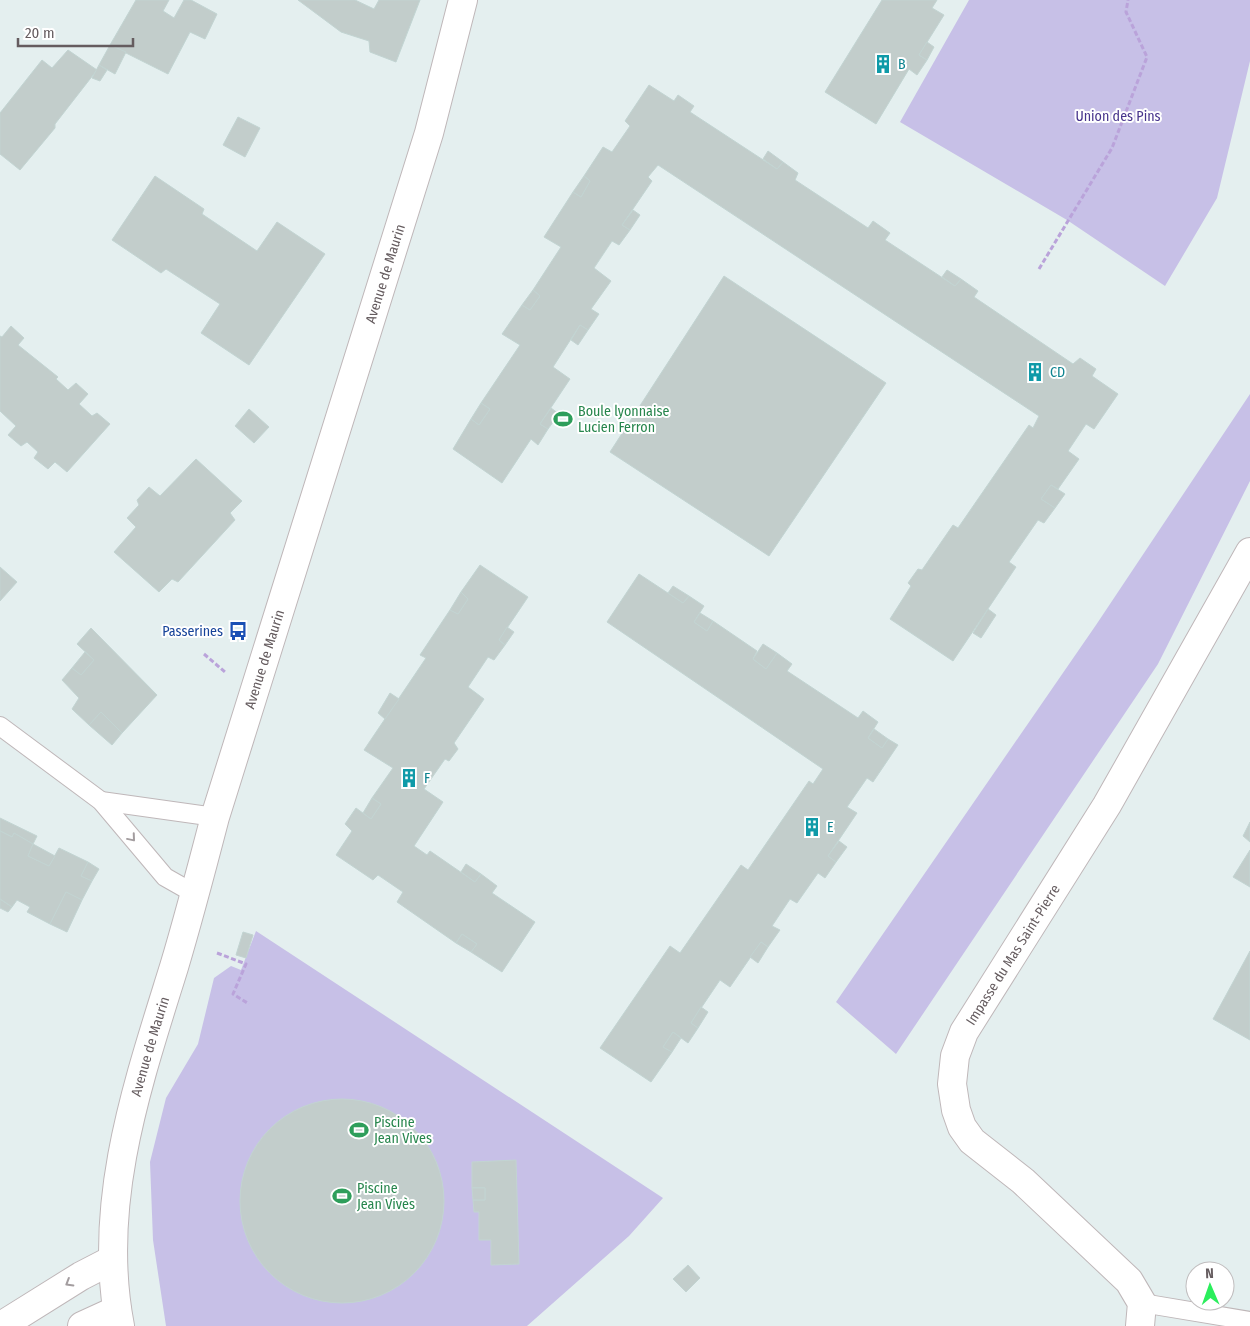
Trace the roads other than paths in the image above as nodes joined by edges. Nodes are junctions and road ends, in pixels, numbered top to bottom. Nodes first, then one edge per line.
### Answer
1 (463, 0) edge
2 (1250, 552) edge
3 (0, 726) edge
4 (101, 801) junction
5 (215, 817) junction
6 (195, 894) junction
7 (112, 1260) junction
8 (1141, 1315) edge
9 (119, 1318) edge
10 (1250, 1321) edge
11 (1, 1326) edge
12 (82, 1326) edge

1 - 5 street, Avenue de Maurin
2 - 8 street, Impasse du Mas Saint-Pierre
3 - 4 lane
4 - 5 lane
4 -> 6 lane
5 - 6 street, Avenue de Maurin
6 - 7 street, Avenue de Maurin
7 - 9 street, Avenue de Maurin
7 -> 11 street
8 - 10 lane
9 - 12 street

